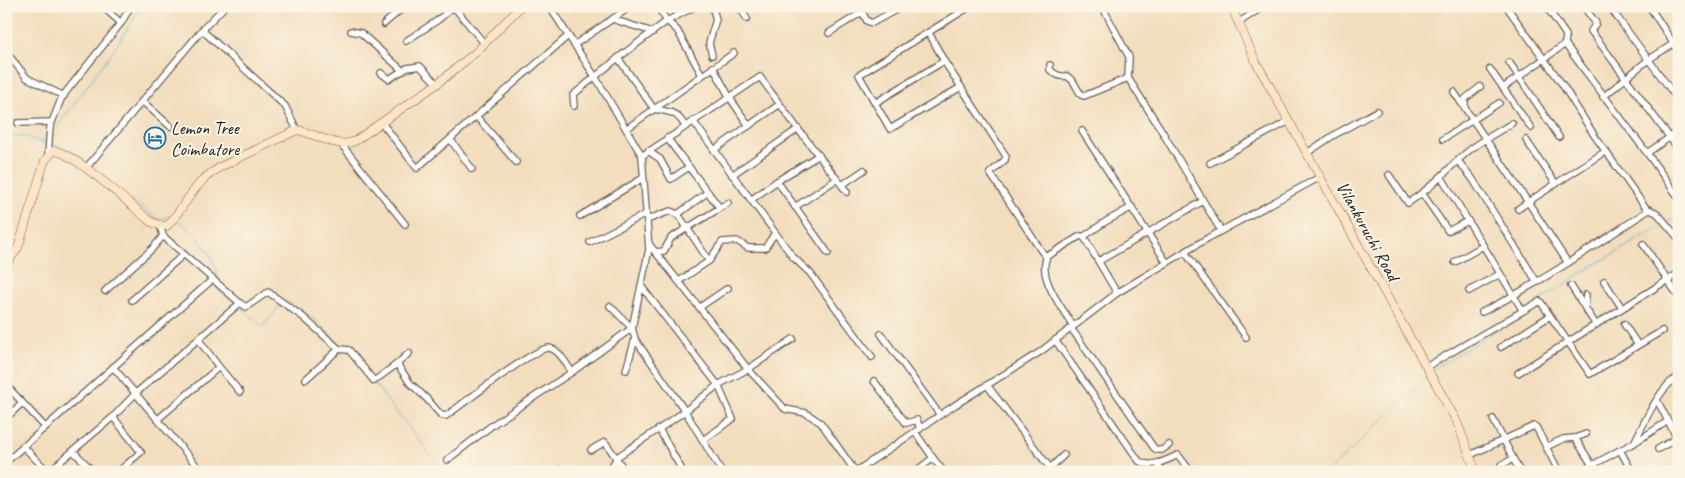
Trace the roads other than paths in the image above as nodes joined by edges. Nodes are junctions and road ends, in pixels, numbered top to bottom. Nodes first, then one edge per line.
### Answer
1 (102, 6) edge
2 (131, 6) edge
3 (224, 6) edge
4 (405, 6) edge
5 (453, 6) edge
6 (521, 6) edge
7 (549, 6) edge
8 (657, 6) edge
9 (696, 6) edge
10 (712, 6) edge
11 (738, 6) edge
12 (889, 6) edge
13 (972, 6) edge
14 (1102, 6) edge
15 (1231, 6) edge
16 (1264, 6) edge
17 (1506, 6) edge
18 (1546, 6) edge
19 (1583, 6) edge
20 (1609, 6) edge
21 (1649, 6) edge
22 (630, 8) dead end
23 (900, 8) edge
24 (861, 9) edge
25 (612, 19) junction
26 (747, 19) dead end
27 (668, 21) junction
28 (1238, 23) junction
29 (121, 24) junction
30 (384, 24) dead end
31 (202, 30) junction
32 (350, 31) dead end
33 (653, 32) junction
34 (828, 33) dead end
35 (928, 33) junction
36 (568, 36) junction
37 (406, 41) dead end
38 (1676, 42) edge
39 (484, 43) junction
40 (1565, 44) junction
41 (574, 46) junction
42 (6, 52) edge
43 (1679, 52) edge
44 (734, 53) dead end
45 (712, 55) dead end
46 (618, 58) junction
47 (944, 60) junction
48 (1545, 60) junction
49 (1648, 60) junction
50 (1509, 62) dead end
51 (1050, 65) dead end
52 (712, 67) junction
53 (1490, 69) dead end
54 (403, 71) junction
55 (381, 73) dead end
56 (702, 75) junction
57 (1520, 77) junction
58 (596, 78) junction
59 (1128, 78) junction
60 (1624, 78) junction
61 (437, 84) junction
62 (961, 87) junction
63 (1480, 87) dead end
64 (1504, 88) junction
65 (1454, 92) dead end
66 (64, 96) junction
67 (1603, 97) junction
68 (730, 98) junction
69 (142, 101) junction
70 (1679, 101) edge
71 (875, 103) junction
72 (1499, 103) dead end
73 (780, 104) junction
74 (574, 106) dead end
75 (654, 108) junction
76 (1465, 108) junction
77 (1377, 111) dead end
78 (476, 116) junction
79 (1473, 120) junction
80 (694, 121) junction
81 (1289, 121) junction
82 (18, 123) dead end
83 (382, 123) junction
84 (1512, 124) dead end
85 (51, 125) junction
86 (170, 126) dead end
87 (685, 126) junction
88 (749, 126) junction
89 (626, 128) junction
90 (1531, 128) dead end
91 (798, 129) junction
92 (297, 130) junction
93 (1082, 131) dead end
94 (1679, 131) edge
95 (1559, 137) dead end
96 (668, 138) junction
97 (1669, 138) junction
98 (450, 139) junction
99 (1443, 139) dead end
100 (1485, 139) junction
101 (1526, 140) dead end
102 (342, 145) junction
103 (714, 150) junction
104 (1679, 150) edge
105 (48, 151) junction
106 (648, 151) junction
107 (1606, 151) junction
108 (1307, 153) junction
109 (1647, 153) junction
110 (819, 155) junction
111 (642, 156) junction
112 (1458, 161) junction
113 (516, 162) dead end
114 (1210, 163) dead end
115 (88, 166) junction
116 (689, 168) junction
117 (472, 169) dead end
118 (864, 170) dead end
119 (732, 175) junction
120 (1389, 175) dead end
121 (1320, 177) junction
122 (643, 178) junction
123 (1442, 178) junction
124 (837, 179) junction
125 (777, 181) junction
126 (1556, 184) junction
127 (842, 185) junction
128 (708, 192) junction
129 (847, 192) dead end
130 (1422, 193) junction
131 (1679, 198) edge
132 (751, 200) junction
133 (1203, 201) junction
134 (1528, 202) junction
135 (728, 203) dead end
136 (796, 207) junction
137 (1132, 207) junction
138 (719, 208) junction
139 (1518, 209) dead end
140 (1649, 210) junction
141 (678, 214) junction
142 (580, 216) dead end
143 (646, 217) junction
144 (1468, 221) junction
145 (405, 224) dead end
146 (160, 226) junction
147 (687, 228) junction
148 (1221, 231) junction
149 (1148, 232) junction
150 (775, 233) junction
151 (163, 236) junction
152 (1083, 237) junction
153 (1679, 239) edge
154 (590, 242) dead end
155 (649, 244) junction
156 (1642, 244) dead end
157 (1483, 246) junction
158 (655, 252) junction
159 (1185, 252) junction
160 (828, 253) dead end
161 (184, 254) junction
162 (1046, 256) junction
163 (709, 261) junction
164 (1099, 261) junction
165 (1455, 262) dead end
166 (1167, 263) junction
167 (1568, 263) junction
168 (6, 265) edge
169 (1679, 273) edge
170 (1500, 274) junction
171 (1668, 280) junction
172 (679, 281) junction
173 (1604, 281) dead end
174 (216, 282) junction
175 (1537, 282) junction
176 (641, 286) junction
177 (1571, 286) dead end
178 (728, 288) dead end
179 (105, 291) dead end
180 (1469, 291) dead end
181 (1118, 293) junction
182 (1586, 295) dead end
183 (1514, 296) junction
184 (1679, 297) edge
185 (132, 300) dead end
186 (238, 304) junction
187 (610, 306) dead end
188 (700, 308) junction
189 (1585, 308) junction
190 (1622, 308) junction
191 (1523, 311) junction
192 (1482, 312) dead end
193 (1550, 316) junction
194 (1624, 324) dead end
195 (1596, 325) junction
196 (632, 328) junction
197 (1071, 328) junction
198 (1662, 331) dead end
199 (881, 334) dead end
200 (1246, 336) dead end
201 (793, 338) dead end
202 (198, 339) junction
203 (635, 339) junction
204 (1055, 340) junction
205 (1568, 342) junction
206 (1638, 345) junction
207 (1501, 347) dead end
208 (343, 350) junction
209 (409, 352) dead end
210 (872, 357) dead end
211 (397, 364) junction
212 (113, 367) junction
213 (219, 367) junction
214 (748, 369) junction
215 (626, 370) dead end
216 (1428, 370) junction
217 (572, 372) junction
218 (1518, 374) dead end
219 (1679, 376) edge
220 (306, 379) dead end
221 (874, 381) dead end
222 (6, 385) edge
223 (718, 385) junction
224 (987, 385) junction
225 (240, 392) dead end
226 (136, 393) junction
227 (1657, 400) junction
228 (22, 403) junction
229 (685, 411) junction
230 (940, 415) junction
231 (6, 418) edge
232 (113, 418) junction
233 (158, 419) junction
234 (1493, 419) dead end
235 (1668, 421) junction
236 (45, 427) junction
237 (658, 429) junction
238 (917, 430) junction
239 (1586, 434) dead end
240 (1575, 438) junction
241 (1504, 439) junction
242 (703, 440) junction
243 (1678, 440) edge
244 (1634, 443) junction
245 (1169, 445) dead end
246 (23, 446) junction
247 (1546, 447) junction
248 (1658, 449) dead end
249 (73, 450) junction
250 (591, 450) dead end
251 (1620, 450) junction
252 (1064, 455) dead end
253 (1470, 455) junction
254 (617, 457) junction
255 (932, 458) junction
256 (1513, 459) junction
257 (447, 460) dead end
258 (6, 462) edge
259 (1157, 463) junction
260 (1501, 465) dead end
261 (1593, 465) junction
262 (1052, 470) edge
263 (48, 472) edge
264 (94, 472) edge
265 (118, 472) edge
266 (202, 472) edge
267 (609, 472) edge
268 (626, 472) edge
269 (684, 472) edge
270 (722, 472) edge
271 (855, 472) edge
272 (915, 472) edge
273 (944, 472) edge
274 (1162, 472) edge
275 (1191, 472) edge
276 (1476, 472) edge
277 (1520, 472) edge
278 (1559, 472) edge
279 (1580, 472) edge
280 (1598, 472) edge
281 (1632, 472) edge

1 - 29 street
2 - 29 street
3 - 31 street
4 - 30 street
5 - 37 street
5 - 39 street
6 - 39 main road
7 - 36 street
8 - 27 street
9 - 27 street
10 - 45 street
11 - 26 street
12 - 23 street
13 - 35 street
14 - 59 street
15 - 28 main road, Vilankuruchi Road
16 - 28 street
17 - 48 street
18 - 40 street
19 - 60 street
20 - 49 street
21 - 38 street
22 - 25 street
23 - 24 street
24 - 34 street
25 - 33 street
25 - 41 street
27 - 33 street
27 - 56 street
28 - 81 main road, Vilankuruchi Road
29 - 66 street
31 - 69 street
31 - 92 street
32 - 54 street
33 - 46 street
35 - 47 street
35 - 71 street
36 - 41 street
36 - 78 street
38 - 43 street
38 - 49 street
39 - 61 main road
40 - 48 street
40 - 67 street
41 - 58 street
42 - 66 street
44 - 52 street
46 - 58 street
46 - 75 street
47 - 62 street
47 - 71 street
48 - 57 street
48 - 107 street
49 - 60 street
49 - 70 street
50 - 57 street
51 - 59 street
52 - 56 street
52 - 68 street
53 - 64 street
54 - 55 street
54 - 61 street
56 - 75 street
57 - 64 street
57 - 95 street
58 - 74 street
58 - 89 street
59 - 133 street
60 - 67 street
60 - 97 street
61 - 83 main road
62 - 71 street
62 - 162 street
63 - 76 street
64 - 90 street
65 - 76 street
66 - 85 street
67 - 109 street
68 - 73 street
68 - 80 street
68 - 88 street
69 - 86 street
69 - 115 street
72 - 79 street
73 - 88 street
73 - 91 street
75 - 87 street
75 - 89 street
76 - 79 street
77 - 108 street
78 - 98 street
78 - 113 street
79 - 99 street
79 - 100 street
80 - 87 street
80 - 103 street
81 - 108 main road, Vilankuruchi Road
81 - 114 street
82 - 85 street
83 - 98 street
83 - 102 main road
84 - 100 street
85 - 105 street
87 - 96 street
88 - 103 street
89 - 111 street
91 - 110 street
91 - 119 street
92 - 102 main road
92 - 146 main road
93 - 137 street
94 - 97 street
96 - 106 street
96 - 116 street
97 - 104 street
97 - 109 street
98 - 117 street
100 - 112 street
100 - 134 street
101 - 126 street
102 - 145 street
103 - 119 street
105 - 115 main road
105 - 168 main road
106 - 111 street
106 - 116 street
107 - 126 street
107 - 140 street
108 - 121 main road, Vilankuruchi Road
109 - 131 street
110 - 124 street
110 - 125 street
111 - 122 street
112 - 123 street
112 - 175 street
115 - 146 main road
116 - 128 street
118 - 127 street
119 - 132 street
120 - 130 street
121 - 148 street
121 - 216 main road, Vilankuruchi Road
122 - 142 street
122 - 143 street
123 - 130 street
123 - 144 street
124 - 127 street
124 - 136 street
125 - 132 street
125 - 136 street
126 - 134 street
127 - 129 street
128 - 138 street
128 - 141 street
130 - 144 street
132 - 150 street
133 - 148 street
133 - 149 street
134 - 139 street
134 - 167 street
135 - 138 street
136 - 160 street
137 - 149 street
137 - 152 street
138 - 147 street
140 - 153 street
140 - 167 street
141 - 143 street
141 - 147 street
143 - 154 street
143 - 155 street
144 - 157 street
146 - 151 street
147 - 158 street
147 - 163 street
148 - 159 street
149 - 164 street
149 - 166 street
150 - 163 street
150 - 210 street
151 - 161 street
151 - 179 street
152 - 162 street
152 - 164 street
155 - 158 street
155 - 176 street
156 - 171 street
157 - 165 street
157 - 170 street
158 - 172 street
159 - 166 street
159 - 200 street
161 - 174 street
161 - 185 street
162 - 197 street
163 - 172 street
164 - 181 street
166 - 181 street
167 - 175 street
169 - 171 street
170 - 180 street
170 - 183 street
171 - 184 street
171 - 190 street
172 - 188 street
173 - 190 street
174 - 186 street
174 - 212 street
175 - 183 street
176 - 196 street
176 - 223 street
177 - 189 street
178 - 188 street
181 - 197 street
182 - 189 street
183 - 191 street
183 - 192 street
186 - 202 street
186 - 208 street
187 - 196 street
188 - 214 street
189 - 195 street
190 - 195 street
191 - 193 street
191 - 216 street
193 - 205 street
193 - 207 street
194 - 206 street
195 - 205 street
196 - 203 street
196 - 217 street
197 - 204 street
197 - 245 street
198 - 206 street
199 - 230 street
201 - 214 street
202 - 213 street
202 - 226 street
203 - 215 street
203 - 229 street
204 - 224 street
204 - 259 street
205 - 206 street
205 - 218 street
208 - 211 street
208 - 220 street
209 - 211 street
211 - 217 street
212 - 226 street
212 - 236 street
213 - 225 street
213 - 233 street
214 - 223 street
214 - 271 street
216 - 253 main road, Vilankuruchi Road
217 - 257 street
219 - 227 street
221 - 238 street
222 - 228 street
223 - 229 street
223 - 242 street
224 - 230 street
224 - 262 street
226 - 232 street
226 - 233 street
227 - 235 street
227 - 244 street
228 - 231 street
228 - 236 street
229 - 237 street
229 - 242 street
230 - 238 street
232 - 249 street
232 - 265 street
233 - 266 street
234 - 241 street
235 - 243 street
235 - 244 street
236 - 246 street
237 - 254 street
237 - 269 street
238 - 255 street
238 - 271 street
239 - 240 street
240 - 247 street
240 - 261 street
241 - 247 street
241 - 253 street
241 - 256 street
242 - 270 street
243 - 248 street
244 - 251 street
246 - 258 street
246 - 263 street
247 - 278 street
249 - 263 street
249 - 264 street
250 - 254 street
251 - 261 street
251 - 281 street
252 - 262 street
253 - 276 main road, Vilankuruchi Road
254 - 267 street
254 - 268 street
255 - 272 street
255 - 273 street
256 - 260 street
256 - 277 street
259 - 274 street
259 - 275 street
261 - 279 street
261 - 280 street

